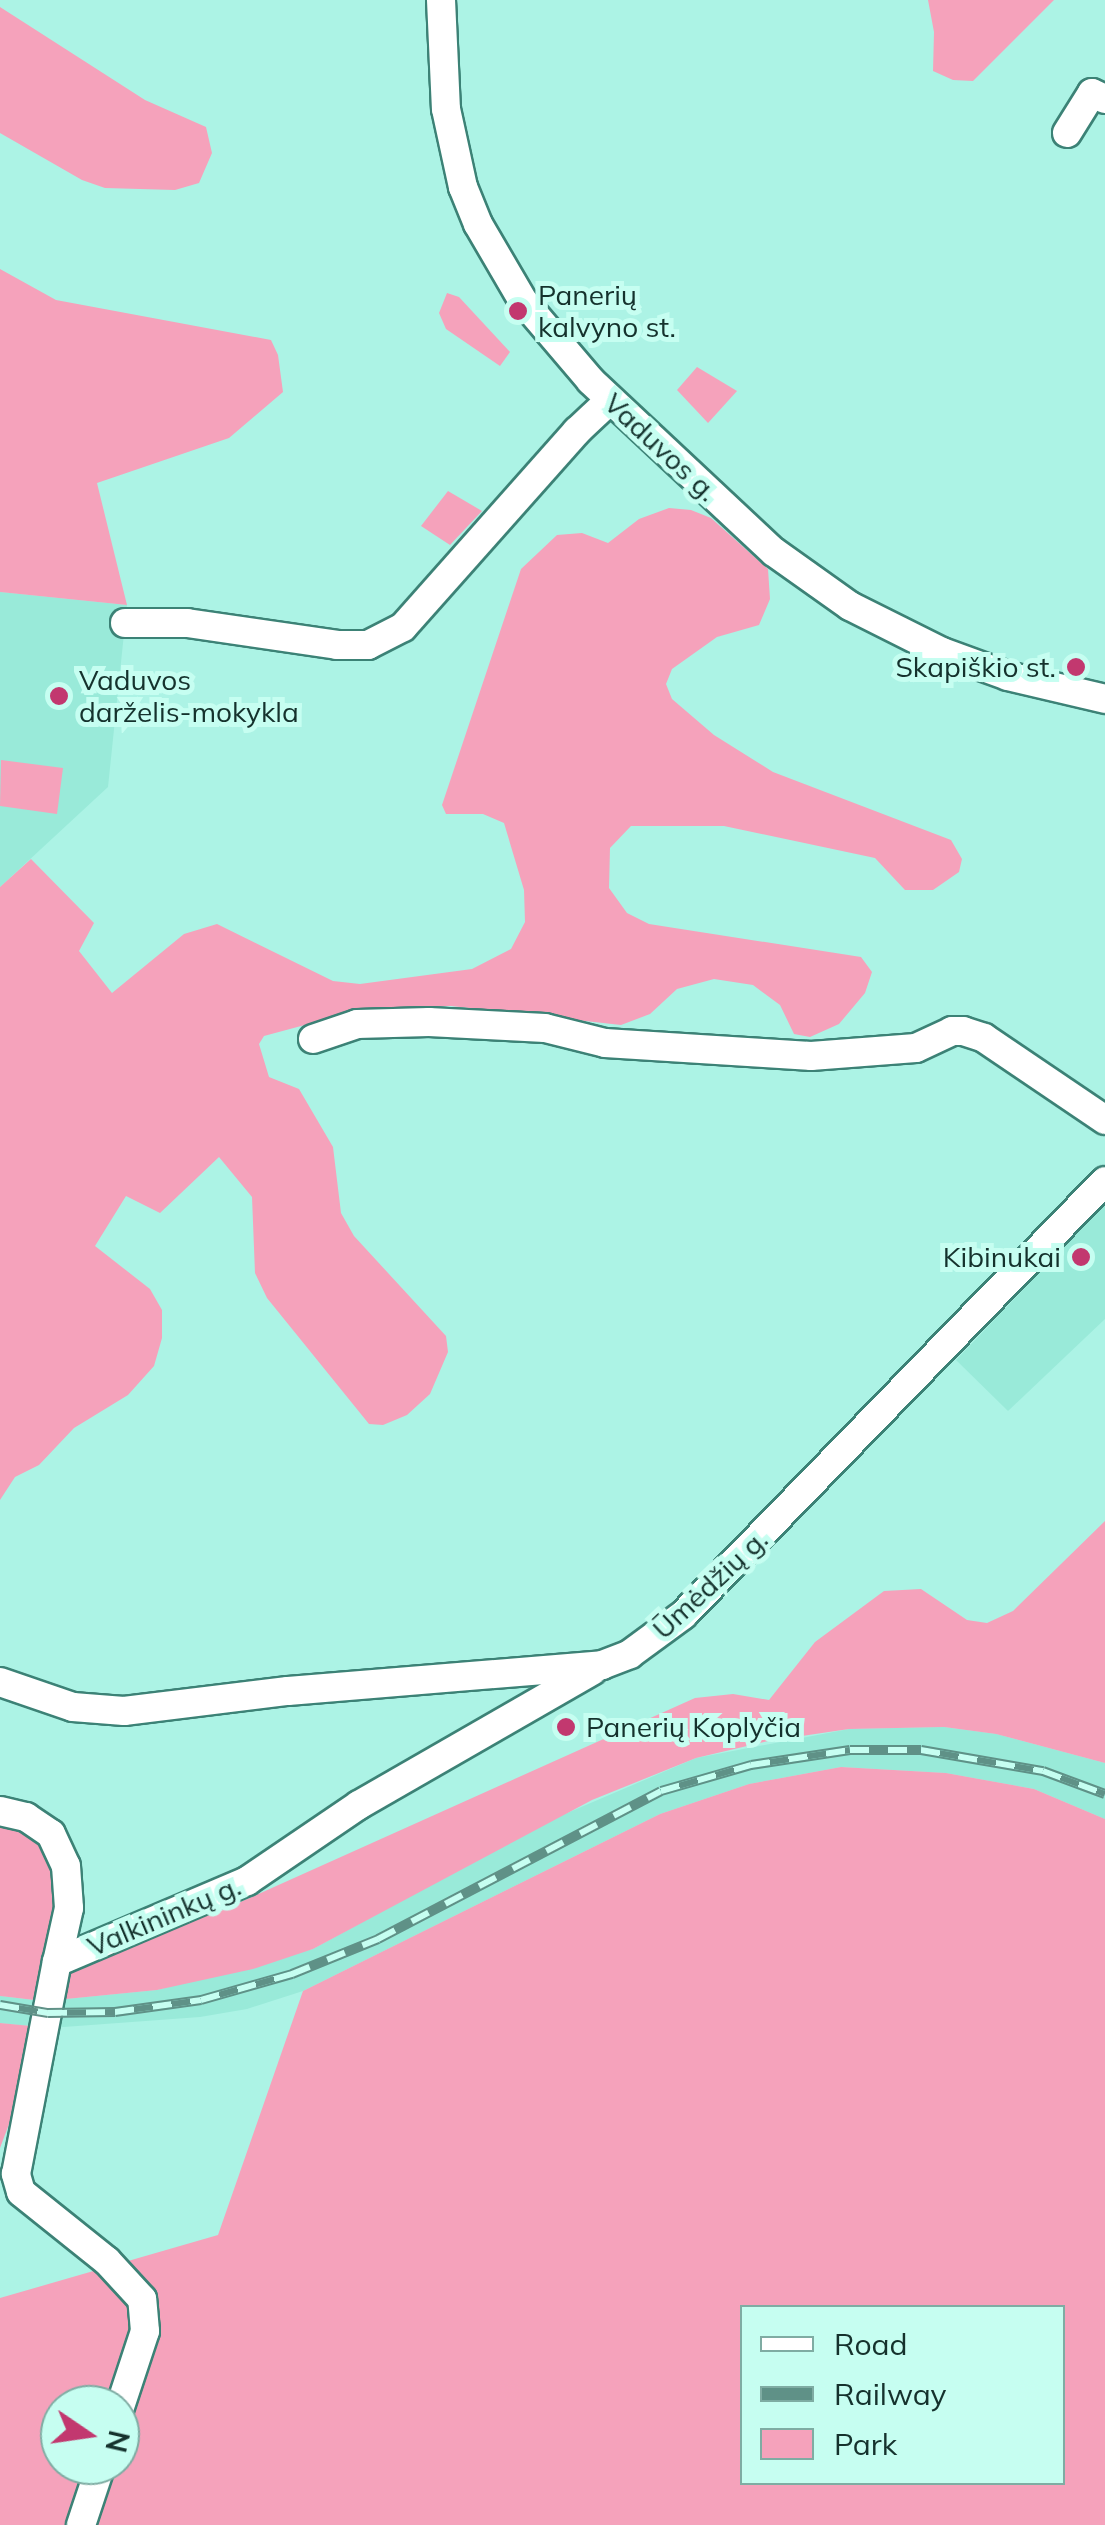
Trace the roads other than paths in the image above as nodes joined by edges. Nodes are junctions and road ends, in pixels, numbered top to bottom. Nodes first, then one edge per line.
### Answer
1 (441, 0) edge
2 (1105, 100) edge
3 (1067, 133) dead end
4 (610, 400) junction
5 (125, 624) dead end
6 (1105, 698) edge
7 (312, 1038) dead end
8 (1105, 1120) edge
9 (1105, 1181) edge
10 (602, 1665) junction
11 (0, 1682) edge
12 (0, 1811) edge
13 (57, 1962) junction
14 (10, 2200) edge
15 (127, 2385) edge
16 (94, 2485) edge
17 (81, 2525) edge

1 - 4 street, Vaduvos g.
2 - 3 street
4 - 5 street
4 - 6 street, Vaduvos g.
7 - 8 street
9 - 10 street, Ūmėdžių g.
10 - 11 street, Ūmėdžių g.
10 - 13 street, Valkininkų g.
12 - 13 street
13 - 14 street, Valkininkų g.
14 - 15 street, Valkininkų g.
16 - 17 street

